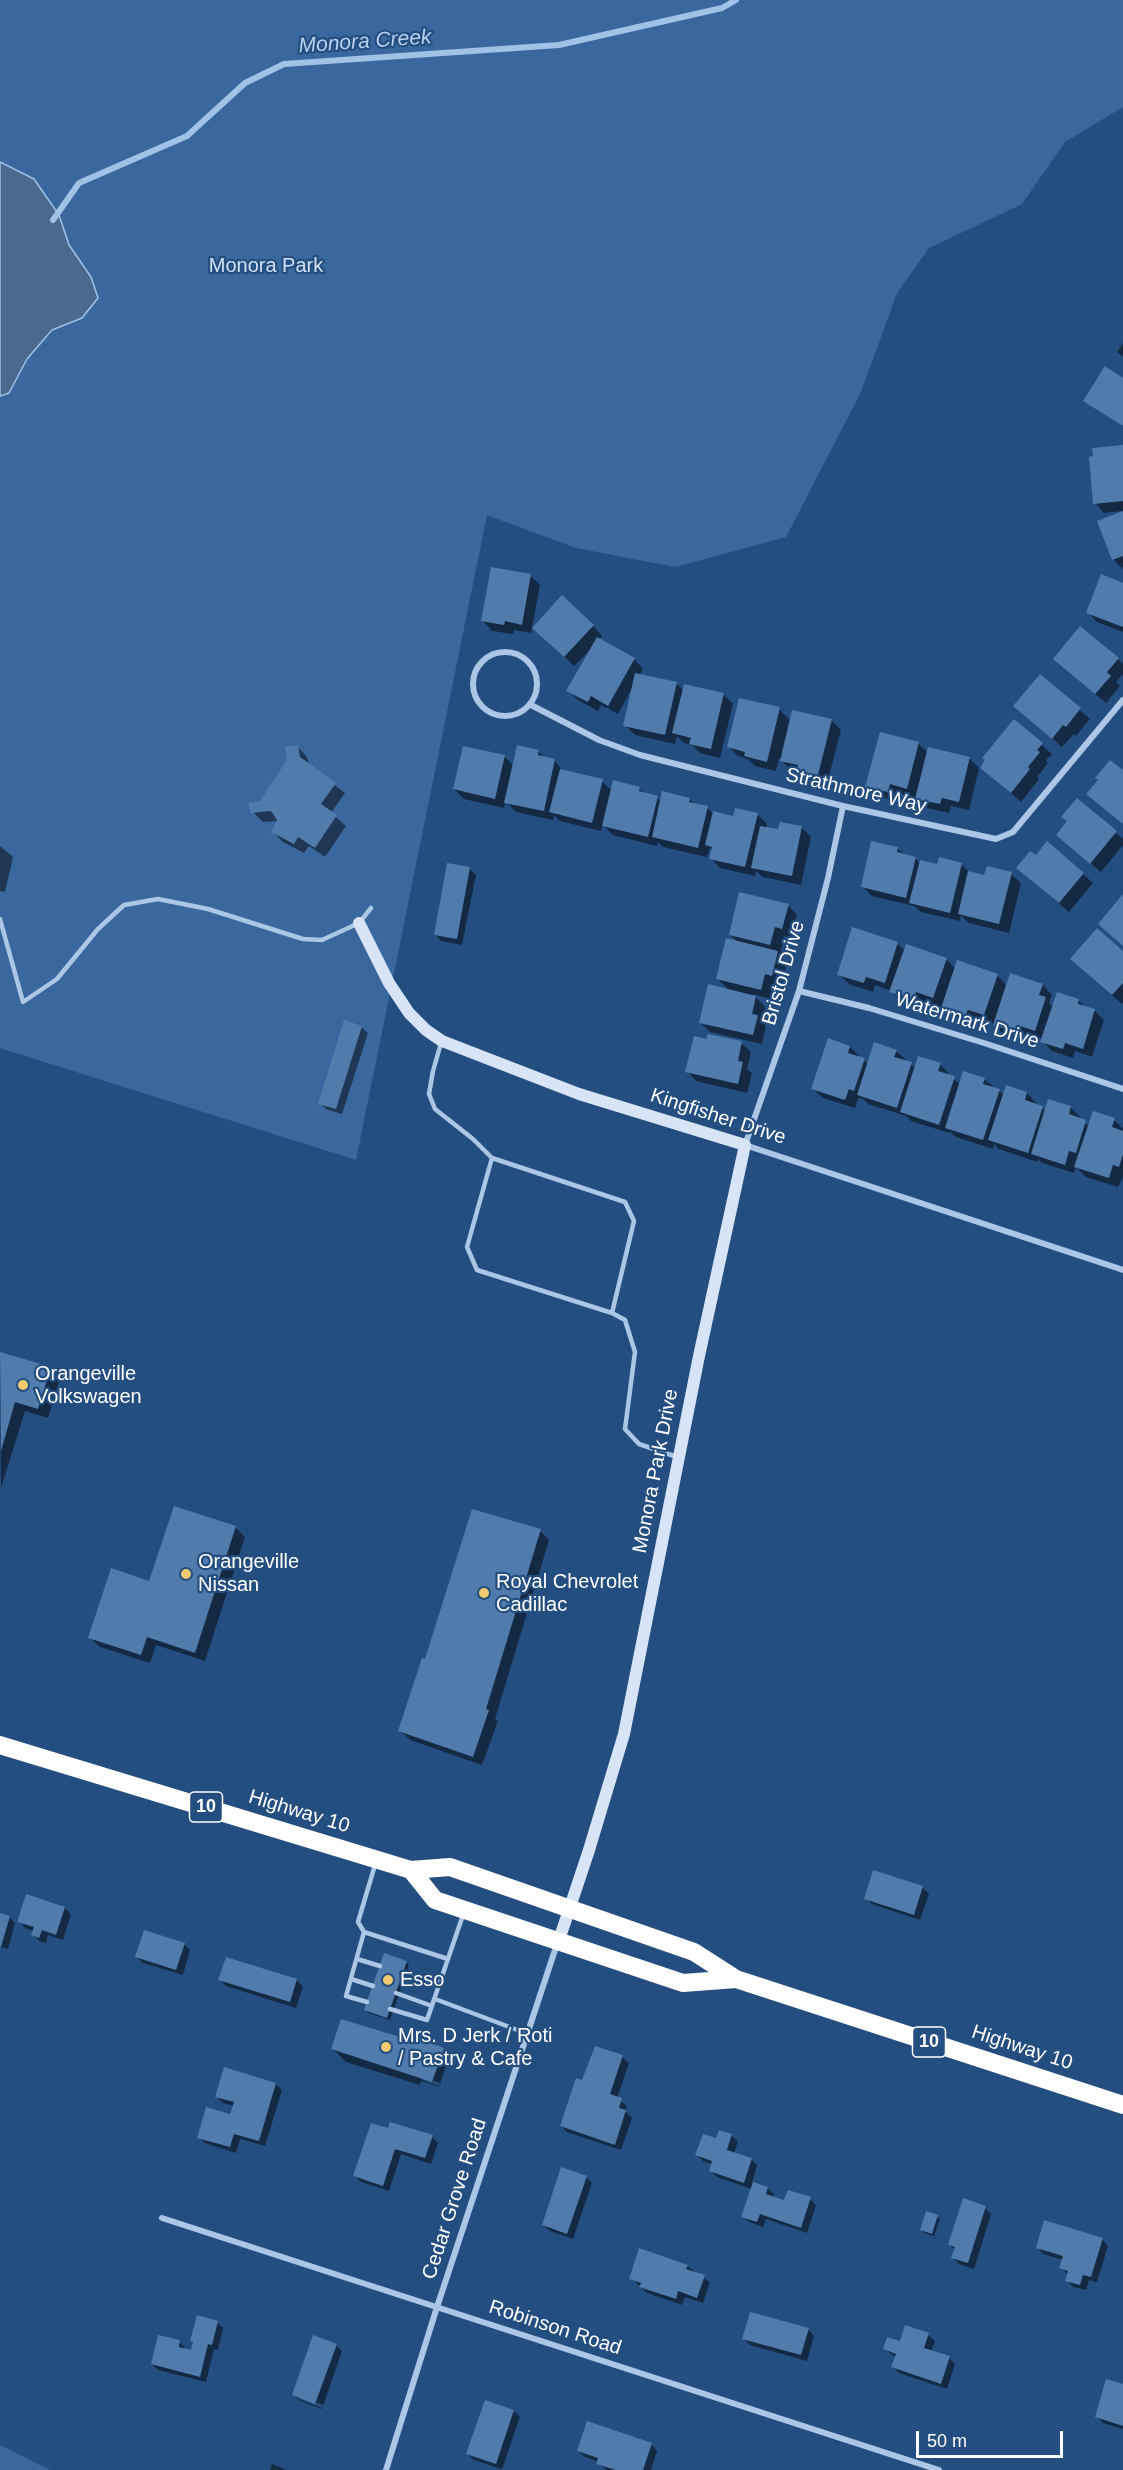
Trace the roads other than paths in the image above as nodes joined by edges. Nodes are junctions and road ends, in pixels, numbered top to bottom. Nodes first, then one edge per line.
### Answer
1 (1123, 700) edge
2 (531, 705) junction
3 (843, 806) junction
4 (371, 908) dead end
5 (0, 919) edge
6 (359, 922) junction
7 (798, 991) junction
8 (442, 1041) junction
9 (1122, 1086) edge
10 (744, 1145) junction
11 (492, 1158) junction
12 (1123, 1270) edge
13 (612, 1314) junction
14 (679, 1458) junction
15 (0, 1745) edge
16 (377, 1859) junction
17 (411, 1870) junction
18 (464, 1909) junction
19 (569, 1909) junction
20 (364, 1932) junction
21 (558, 1940) junction
22 (357, 1959) junction
23 (448, 1959) junction
24 (380, 1966) dead end
25 (403, 1973) dead end
26 (351, 1979) junction
27 (736, 1979) junction
28 (373, 1986) dead end
29 (439, 1986) junction
30 (396, 1993) dead end
31 (435, 1999) junction
32 (367, 2002) dead end
33 (432, 2006) junction
34 (390, 2009) dead end
35 (528, 2034) junction
36 (1123, 2105) edge
37 (162, 2218) dead end
38 (436, 2307) junction
39 (386, 2470) edge
40 (939, 2470) edge

1 - 3 street, Strathmore Way
2 - 2 street
2 - 3 street, Strathmore Way
3 - 7 street, Bristol Drive
4 - 6 lane
5 - 6 lane
6 - 8 street, Kingfisher Drive
7 - 9 street, Watermark Drive
7 - 10 street, Bristol Drive
8 - 10 street, Kingfisher Drive
8 - 11 lane
10 - 12 street, Kingfisher Drive
10 - 14 street, Monora Park Drive
11 - 13 lane
11 - 13 lane
13 - 14 lane
14 - 19 street, Monora Park Drive
15 - 16 highway, Highway 10 / 10
16 - 17 highway, Highway 10 / 10
16 - 20 lane
17 - 18 highway, Highway 10 / 10
17 - 19 highway, Highway 10 / 10
18 - 21 highway, Highway 10 / 10
18 - 23 lane
19 - 21 street, Monora Park Drive
19 - 27 highway, Highway 10 / 10
20 - 22 lane
20 - 23 lane
21 - 27 highway, Highway 10 / 10
21 - 35 street, Cedar Grove Road
22 - 24 lane
22 - 26 lane
23 - 29 lane
25 - 29 lane
26 - 28 lane
26 - 32 lane
27 - 36 highway, Highway 10 / 10
29 - 31 lane
30 - 33 lane
31 - 33 lane
31 - 35 lane
33 - 34 lane
35 - 38 street, Cedar Grove Road
37 - 38 street, Robinson Road
38 - 39 street, Cedar Grove Road
38 - 40 street, Robinson Road

